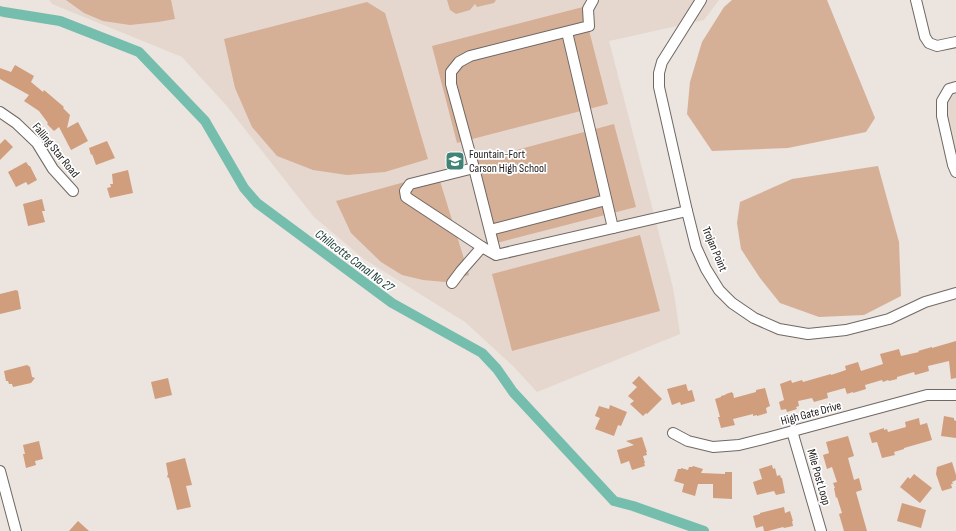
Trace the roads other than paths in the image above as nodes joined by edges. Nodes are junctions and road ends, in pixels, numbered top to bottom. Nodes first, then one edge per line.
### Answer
1 (593, 0) edge
2 (701, 0) edge
3 (916, 0) edge
4 (567, 32) junction
5 (956, 42) edge
6 (956, 87) edge
7 (0, 112) edge
8 (474, 168) junction
9 (956, 172) edge
10 (73, 191) dead end
11 (606, 200) junction
12 (686, 211) junction
13 (613, 228) junction
14 (490, 230) junction
15 (482, 247) junction
16 (496, 255) junction
17 (452, 283) dead end
18 (956, 293) edge
19 (956, 395) edge
20 (792, 431) junction
21 (673, 434) dead end
22 (0, 471) edge
23 (16, 531) edge
24 (821, 531) edge

1 - 4 street
2 - 12 street, Trojan Point
3 - 5 street
4 - 8 street
4 - 11 street
6 - 9 street
7 - 10 street, Falling Star Road
8 - 14 street
8 - 15 street
11 - 13 street
11 - 14 street
12 - 13 street
12 - 18 street, Trojan Point
13 - 16 street
14 - 16 street
15 - 16 street
15 - 17 street
19 - 20 street, High Gate Drive
20 - 21 street, High Gate Drive
20 - 24 street, Mile Post Loop
22 - 23 street

